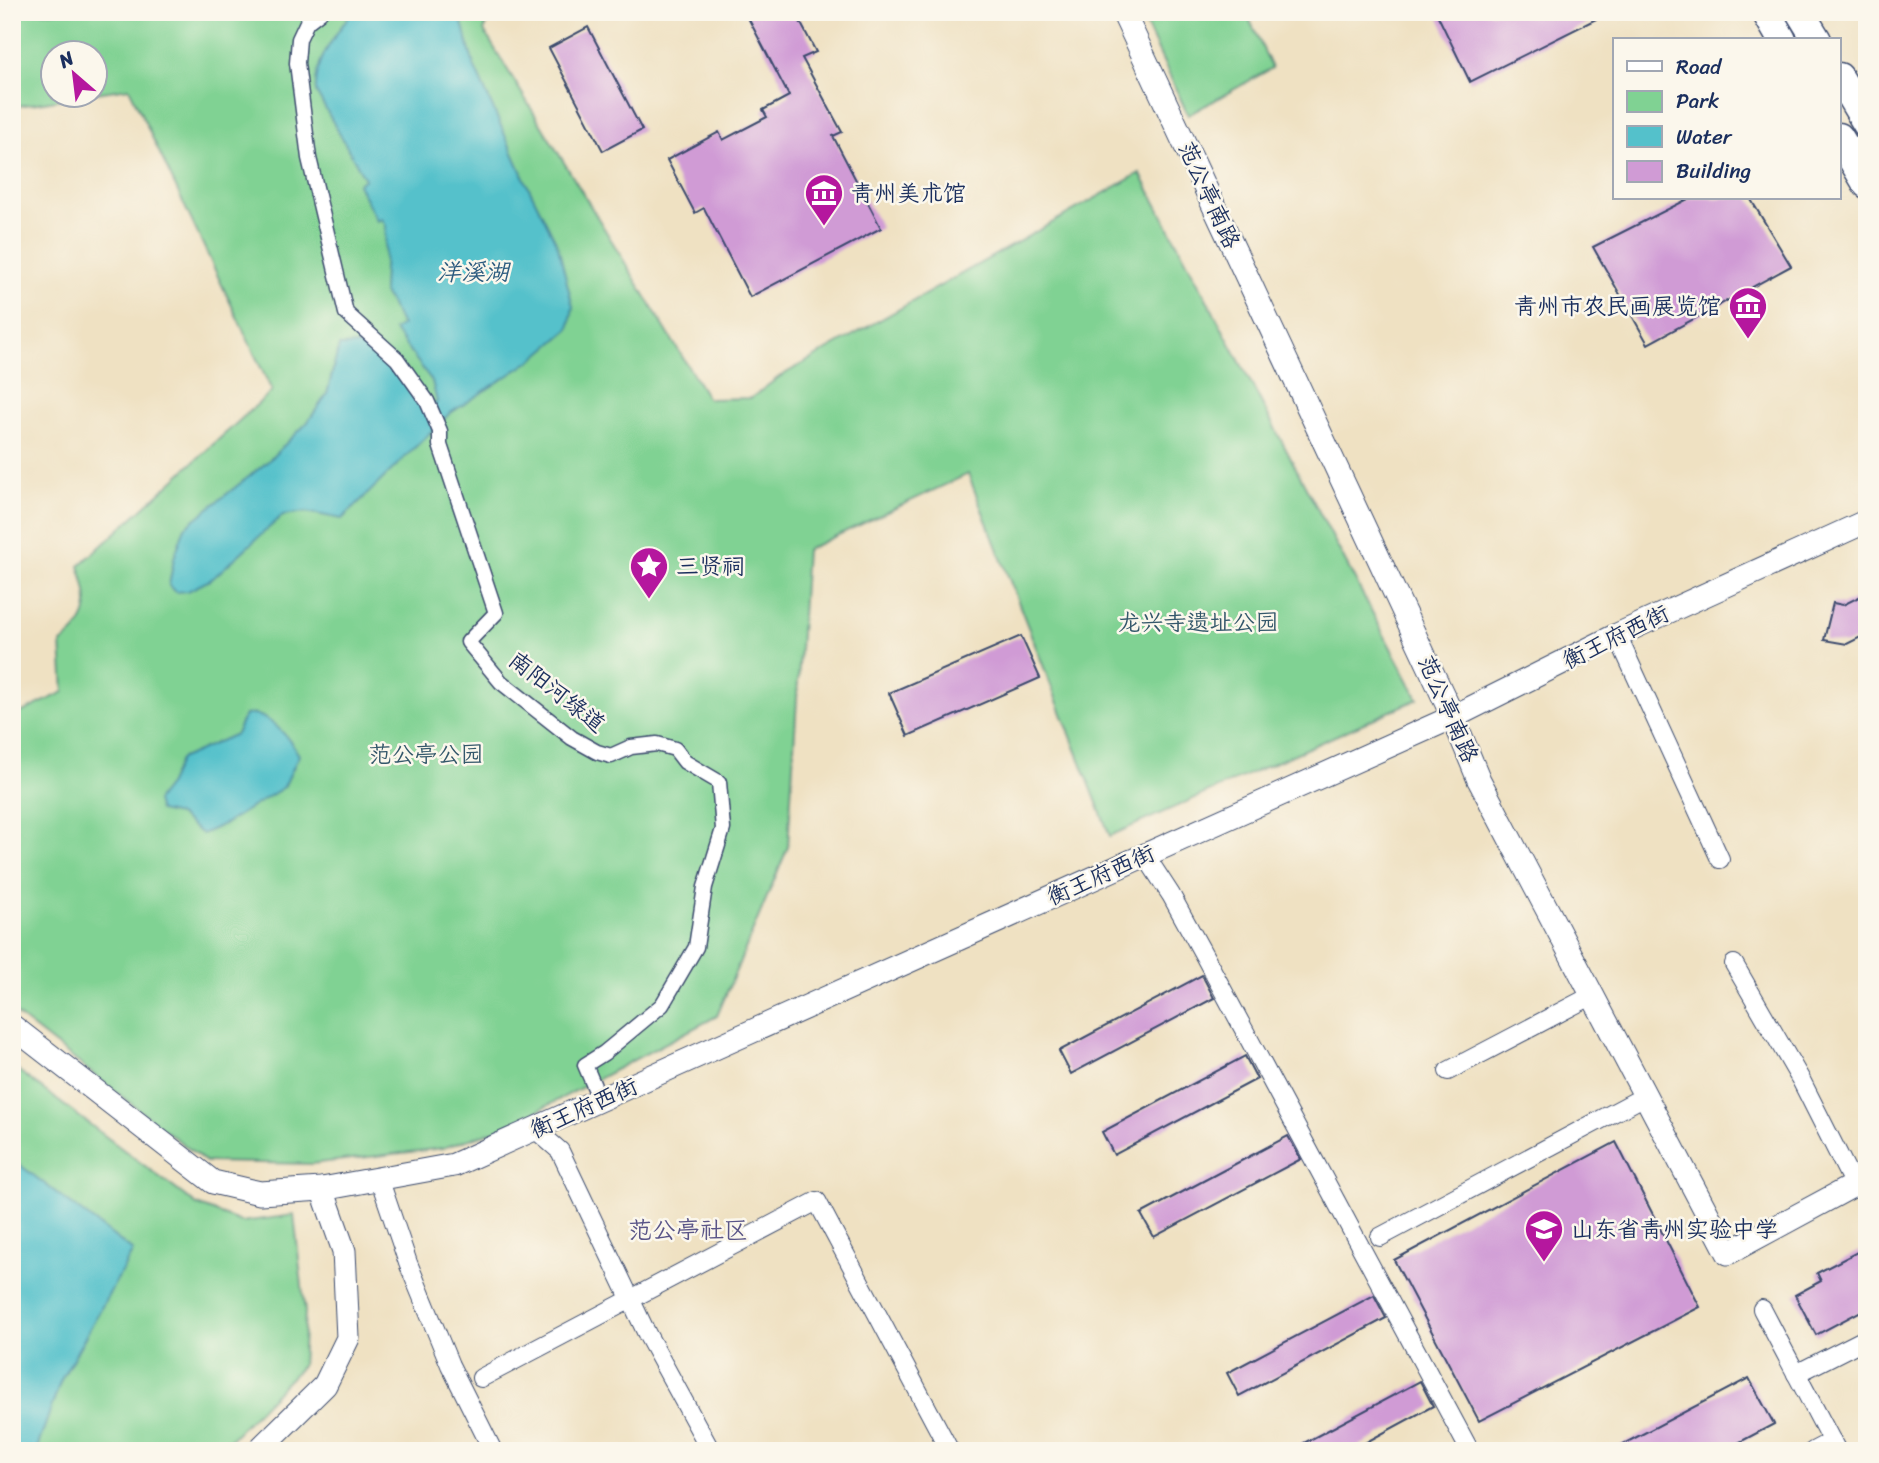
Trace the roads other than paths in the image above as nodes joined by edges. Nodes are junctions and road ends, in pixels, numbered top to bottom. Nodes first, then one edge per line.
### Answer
1 (320, 12) edge
2 (1123, 12) edge
3 (1766, 12) edge
4 (1800, 12) edge
5 (1781, 38) edge
6 (1815, 38) edge
7 (1840, 79) edge
8 (1867, 124) edge
9 (1840, 139) edge
10 (1867, 184) edge
11 (1867, 521) edge
12 (1617, 635) junction
13 (1454, 717) junction
14 (1145, 855) junction
15 (1720, 859) dead end
16 (1734, 964) dead end
17 (1592, 995) junction
18 (12, 1026) edge
19 (1448, 1071) dead end
20 (1645, 1096) junction
21 (600, 1100) junction
22 (536, 1130) junction
23 (379, 1178) junction
24 (1860, 1182) edge
25 (322, 1189) junction
26 (1380, 1237) dead end
27 (631, 1299) junction
28 (1762, 1309) dead end
29 (1867, 1338) edge
30 (1796, 1374) junction
31 (481, 1378) dead end
32 (1834, 1446) edge
33 (266, 1447) edge
34 (494, 1451) edge
35 (711, 1451) edge
36 (950, 1451) edge
37 (1470, 1451) edge
38 (1813, 1451) edge

1 - 21 street, 南阳河绿道
2 - 13 street, 范公亭南路
3 - 5 main road
4 - 6 main road
7 - 8 main road
9 - 10 main road
11 - 12 street, 衡王府西街
12 - 13 street, 衡王府西街
12 - 15 street
13 - 14 street, 衡王府西街
13 - 17 street, 范公亭南路
14 - 21 street, 衡王府西街
14 - 37 street
16 - 24 street
17 - 19 street
17 - 20 street, 范公亭南路
18 - 25 street, 衡王府西街
20 - 24 street, 范公亭南路
20 - 26 street
21 - 22 street, 衡王府西街
22 - 23 street, 衡王府西街
22 - 27 street
23 - 25 street, 衡王府西街
23 - 34 street
25 - 33 street
27 - 31 street
27 - 35 street
27 - 36 street
28 - 30 street
29 - 30 street
30 - 32 street
32 - 38 street

